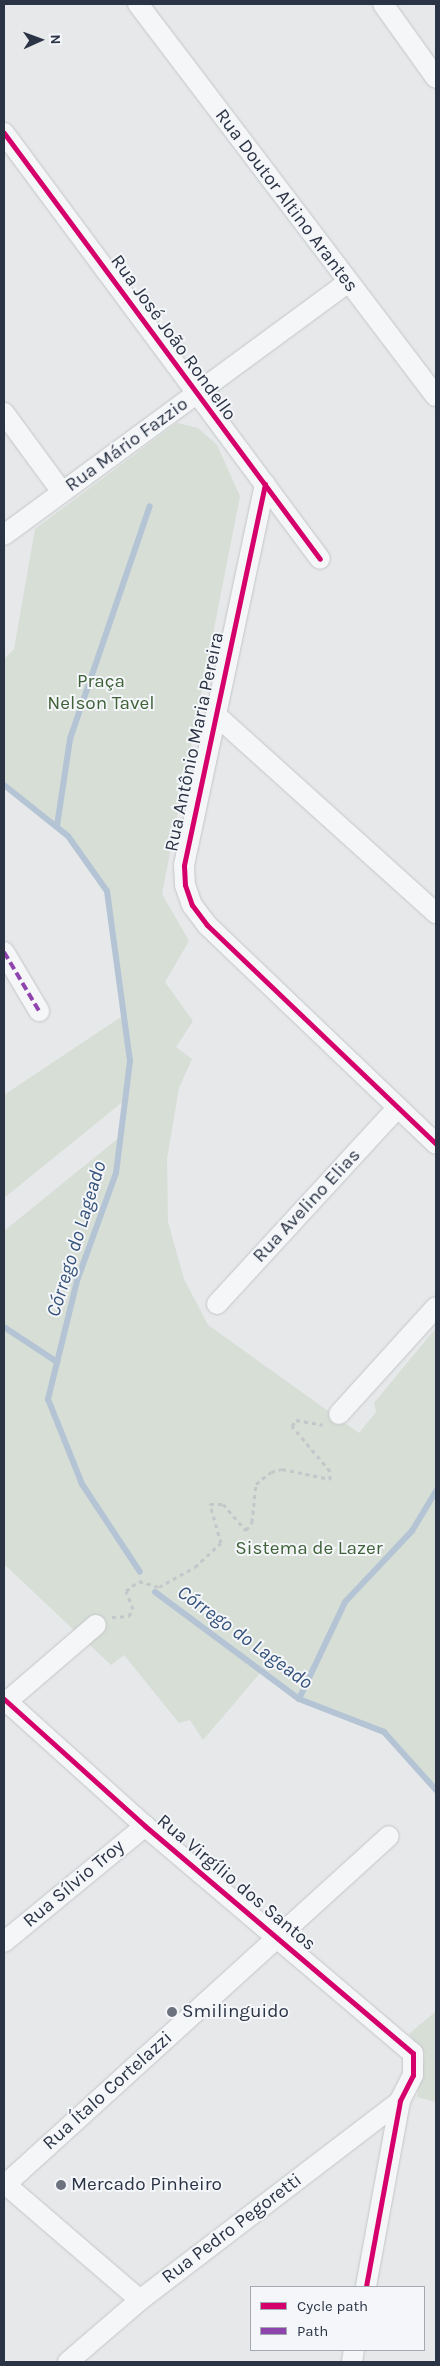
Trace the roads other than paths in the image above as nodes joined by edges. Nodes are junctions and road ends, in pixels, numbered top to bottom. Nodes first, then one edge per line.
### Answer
1 (138, 4) edge
2 (383, 4) edge
3 (436, 78) edge
4 (4, 133) edge
5 (347, 283) junction
6 (196, 394) junction
7 (436, 396) edge
8 (4, 413) edge
9 (264, 484) junction
10 (62, 492) junction
11 (4, 535) edge
12 (320, 559) dead end
13 (217, 716) junction
14 (436, 913) edge
15 (4, 952) edge
16 (39, 1011) dead end
17 (397, 1108) junction
18 (436, 1144) edge
19 (217, 1304) dead end
20 (436, 1307) edge
21 (336, 1421) road end
22 (96, 1624) road end
23 (5, 1701) edge
24 (145, 1826) junction
25 (389, 1836) dead end
26 (276, 1938) junction
27 (4, 1942) edge
28 (400, 2101) junction
29 (5, 2184) edge
30 (366, 2286) edge
31 (140, 2300) junction
32 (68, 2362) edge

1 - 5 street, Rua Doutor Altino Arantes
2 - 3 street
4 - 6 street, Rua José João Rondello
5 - 6 street, Rua Mário Fazzio
5 - 7 street, Rua Doutor Altino Arantes
6 - 9 street, Rua José João Rondello
6 - 10 street, Rua Mário Fazzio
8 - 10 street
9 - 12 street, Rua José João Rondello
9 - 13 street, Rua Antônio Maria Pereira
10 - 11 street, Rua Mário Fazzio
13 - 14 street
13 - 17 street, Rua Antônio Maria Pereira
15 - 16 street
17 - 18 street, Rua Antônio Maria Pereira
17 - 19 street, Rua Avelino Elias
20 - 21 street
22 - 23 street
23 - 24 street, Rua Virgílio dos Santos
24 - 26 street, Rua Virgílio dos Santos
24 - 27 street, Rua Sílvio Troy
25 - 26 street, Rua Ítalo Cortelazzi
26 - 28 street, Rua Virgílio dos Santos
26 - 29 street, Rua Ítalo Cortelazzi
28 - 30 street
28 - 31 street, Rua Pedro Pegoretti
29 - 31 street
31 - 32 street, Rua Pedro Pegoretti

